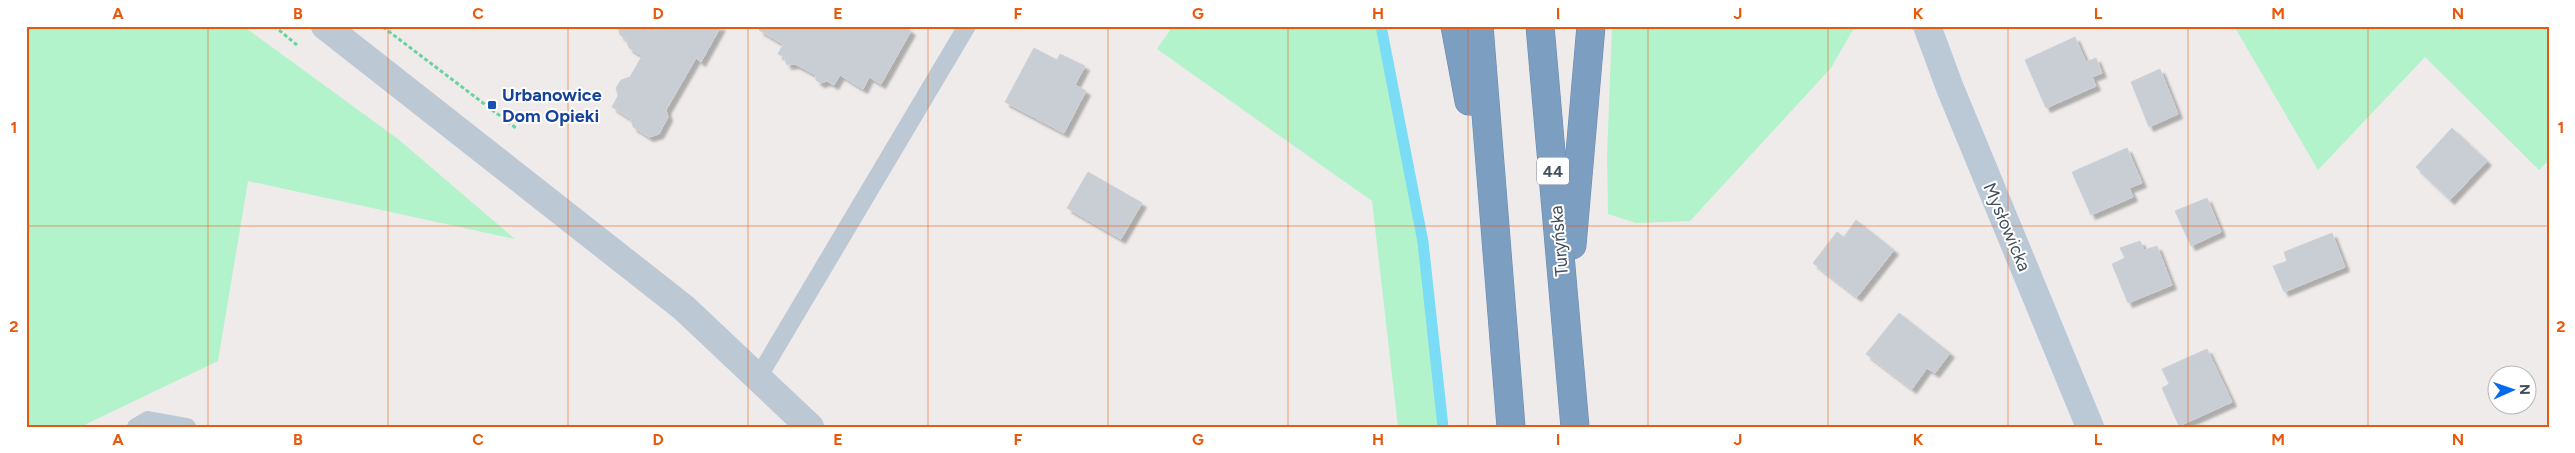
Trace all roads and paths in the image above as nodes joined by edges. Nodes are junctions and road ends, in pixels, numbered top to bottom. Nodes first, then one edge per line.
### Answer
1 (274, 26) edge
2 (325, 26) edge
3 (382, 26) edge
4 (967, 26) edge
5 (1455, 26) edge
6 (1479, 26) edge
7 (1540, 26) edge
8 (1591, 26) edge
9 (1928, 26) edge
10 (304, 50) dead end
11 (516, 128) dead end
12 (1495, 232) junction
13 (1565, 316) junction
14 (759, 376) junction
15 (136, 427) edge
16 (187, 427) edge
17 (810, 427) edge
18 (1511, 427) edge
19 (1576, 427) edge
20 (2090, 427) edge

1 - 10 path
2 - 14 street
3 - 11 path
4 - 14 lane
5 - 12 highway
6 - 12 highway
7 - 13 highway, Turyńska / 44
8 - 13 highway
9 - 20 street, Mysłowicka
12 - 18 highway
13 - 19 highway, Turyńska / 44
14 - 17 street
15 - 16 lane

